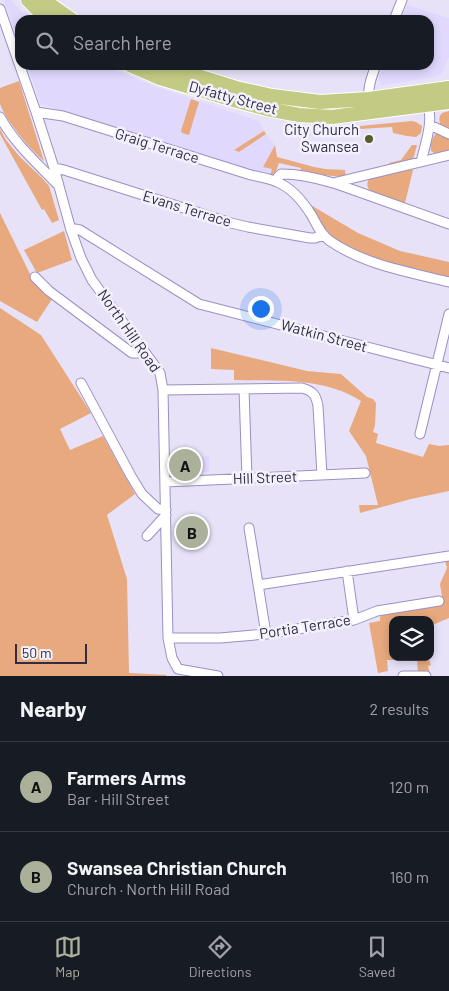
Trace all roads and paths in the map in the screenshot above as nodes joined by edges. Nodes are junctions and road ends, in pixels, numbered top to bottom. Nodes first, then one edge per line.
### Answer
1 (28, 0) edge
2 (45, 0) edge
3 (402, 0) edge
4 (0, 8) edge
5 (44, 15) edge
6 (65, 15) edge
7 (396, 15) edge
8 (15, 51) edge
9 (21, 70) edge
10 (142, 70) edge
11 (178, 70) edge
12 (374, 70) edge
13 (448, 89) edge
14 (426, 97) junction
15 (370, 106) junction
16 (36, 112) junction
17 (0, 118) edge
18 (430, 125) junction
19 (449, 134) edge
20 (449, 155) edge
21 (421, 162) junction
22 (54, 168) junction
23 (366, 176) junction
24 (277, 182) junction
25 (334, 183) junction
26 (59, 186) junction
27 (367, 194) junction
28 (449, 224) edge
29 (71, 230) junction
30 (323, 235) junction
31 (35, 277) dead end
32 (449, 282) edge
33 (449, 314) edge
34 (144, 353) junction
35 (436, 365) junction
36 (449, 368) edge
37 (81, 383) dead end
38 (244, 389) junction
39 (163, 390) junction
40 (420, 434) dead end
41 (366, 473) dead end
42 (322, 476) junction
43 (247, 478) junction
44 (165, 482) junction
45 (166, 512) junction
46 (249, 528) dead end
47 (147, 536) dead end
48 (449, 556) edge
49 (346, 571) junction
50 (258, 585) junction
51 (439, 600) dead end
52 (354, 620) junction
53 (266, 634) junction
54 (168, 638) junction
55 (176, 672) edge
56 (218, 676) edge
57 (403, 676) edge
58 (426, 676) edge

1 - 5 main road
2 - 6 main road
3 - 7 street
4 - 8 street, North Hill Road
9 - 16 street, North Hill Road
10 - 15 main road, Dyfatty Street
11 - 15 main road, Dyfatty Street
12 - 15 street
13 - 14 main road, Dyfatty Street
14 - 15 main road, Dyfatty Street
14 - 18 street
16 - 22 street, North Hill Road
16 - 24 street, Graig Terrace
17 - 26 street
18 - 19 street
18 - 21 street
20 - 21 street
21 - 23 street
22 - 26 street, North Hill Road
22 - 30 street, Evans Terrace
23 - 25 street
23 - 27 street
24 - 25 street
24 - 30 street
25 - 27 street
26 - 29 street, North Hill Road
27 - 28 street
29 - 34 street, North Hill Road
29 - 35 street, Watkin Street
30 - 32 street
31 - 34 street
33 - 35 street
34 - 39 street, North Hill Road
35 - 36 street, Watkin Street
35 - 40 street
37 - 45 street
38 - 39 street
38 - 42 street
38 - 43 street
39 - 44 street, North Hill Road
41 - 42 street, Hill Street
42 - 43 street, Hill Street
43 - 44 street, Hill Street
44 - 45 street, North Hill Road
45 - 47 street
45 - 54 street, North Hill Road
46 - 50 street
48 - 49 street
49 - 50 street
49 - 52 street
50 - 53 street
51 - 52 street, Portia Terrace
52 - 53 street, Portia Terrace
53 - 54 street, Portia Terrace
54 - 55 street, North Hill Road
55 - 56 street
57 - 58 street

